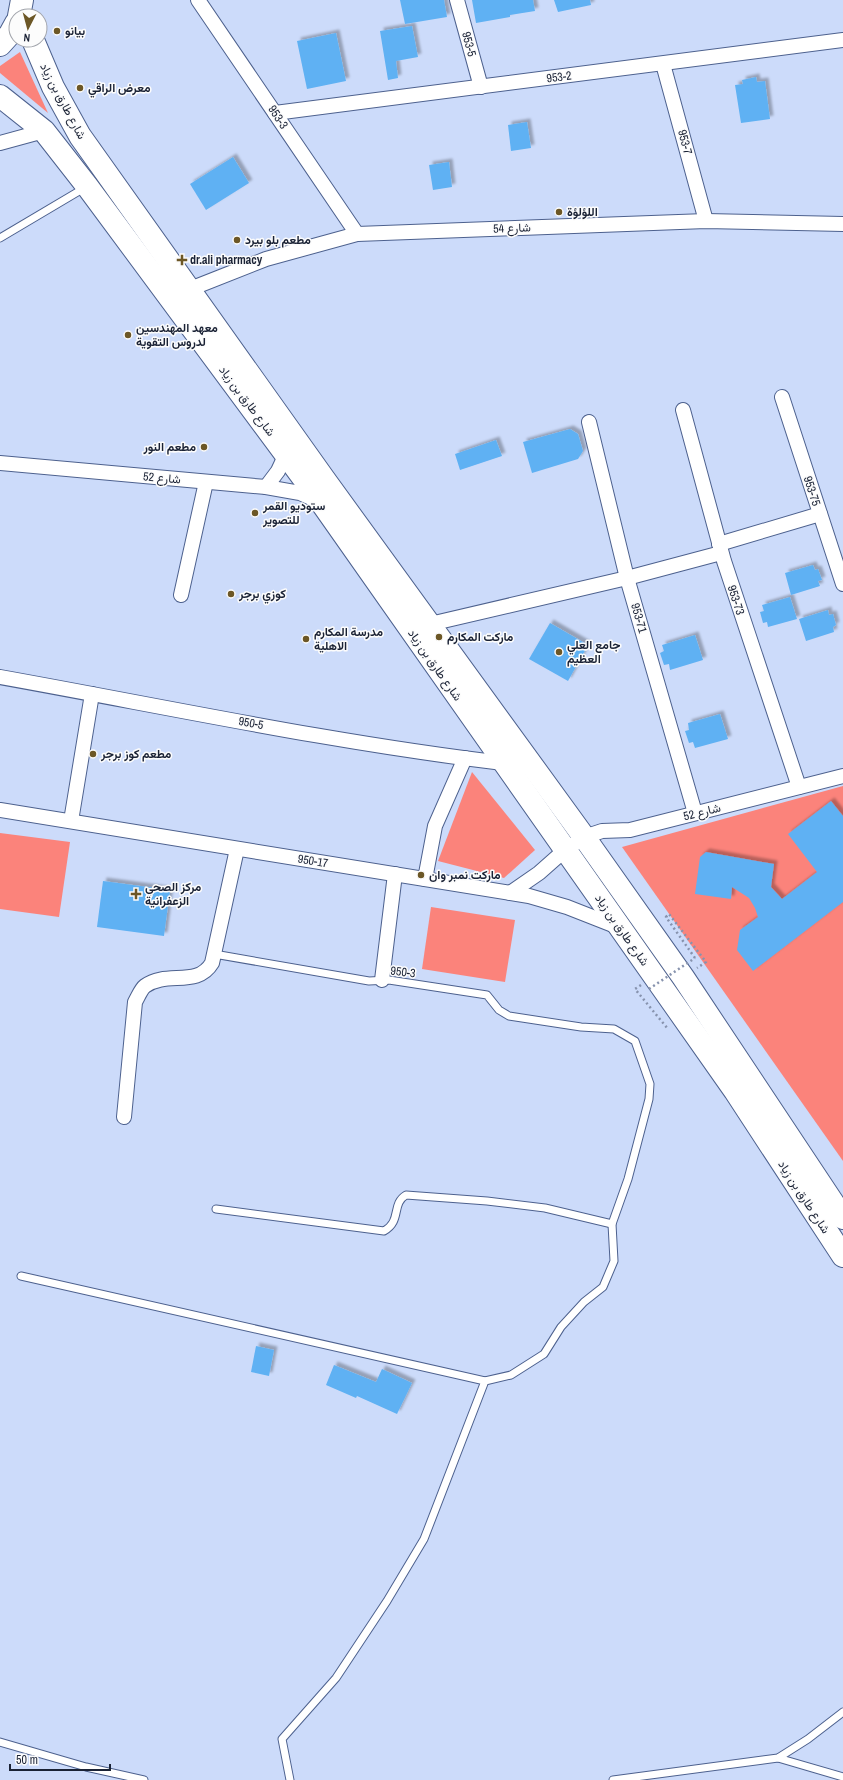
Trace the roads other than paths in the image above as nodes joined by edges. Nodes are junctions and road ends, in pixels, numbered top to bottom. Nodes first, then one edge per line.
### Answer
1 (198, 0) edge
2 (457, 0) edge
3 (8, 36) edge
4 (843, 40) edge
5 (0, 45) edge
6 (36, 48) edge
7 (663, 64) junction
8 (481, 87) junction
9 (0, 96) edge
10 (275, 113) junction
11 (44, 131) junction
12 (0, 143) edge
13 (88, 186) junction
14 (706, 221) junction
15 (843, 224) edge
16 (357, 234) junction
17 (0, 238) edge
18 (190, 289) junction
19 (782, 397) dead end
20 (683, 410) dead end
21 (589, 422) dead end
22 (286, 454) junction
23 (0, 463) edge
24 (206, 482) junction
25 (266, 487) junction
26 (321, 502) junction
27 (820, 514) junction
28 (720, 548) junction
29 (838, 552) edge
30 (627, 578) junction
31 (843, 584) edge
32 (181, 595) dead end
33 (430, 624) junction
34 (0, 677) edge
35 (92, 694) junction
36 (465, 758) junction
37 (503, 763) junction
38 (843, 776) edge
39 (799, 788) junction
40 (0, 810) edge
41 (695, 813) junction
42 (71, 822) junction
43 (584, 837) junction
44 (237, 848) junction
45 (565, 850) junction
46 (395, 874) junction
47 (425, 879) junction
48 (510, 893) junction
49 (622, 929) junction
50 (214, 954) junction
51 (382, 980) junction
52 (124, 1117) dead end
53 (216, 1209) dead end
54 (843, 1218) edge
55 (612, 1224) junction
56 (843, 1256) edge
57 (21, 1276) dead end
58 (485, 1381) junction
59 (843, 1712) edge
60 (0, 1742) edge
61 (778, 1758) junction
62 (843, 1777) edge
63 (144, 1780) edge
64 (290, 1780) edge
65 (612, 1780) edge

1 - 10 street, 953-3
2 - 8 street, 953-5
3 - 5 main road
4 - 7 street, 953-2
6 - 18 main road, شارع طارق بن زياد
7 - 8 street, 953-2
7 - 14 street, 953-7
8 - 10 street, 953-2
9 - 11 main road, شارع طارق بن زياد
10 - 16 street, 953-3
11 - 12 street
11 - 13 main road, شارع طارق بن زياد
13 - 17 lane
13 - 22 main road, شارع طارق بن زياد
14 - 15 street, شارع 54
14 - 16 street, شارع 54
16 - 18 street, شارع 54
18 - 33 main road, شارع طارق بن زياد
19 - 27 street, 953-75
20 - 28 street, 953-73
21 - 30 street, 953-71
22 - 25 street
22 - 26 main road, شارع طارق بن زياد
23 - 24 street, شارع 52
24 - 25 street, شارع 52
24 - 32 street
25 - 26 street, شارع 52
26 - 37 main road, شارع طارق بن زياد
27 - 28 street
27 - 29 street, 953-75
28 - 30 street
28 - 39 street, 953-73
29 - 31 street, 953-75
30 - 33 street
30 - 41 street, 953-71
33 - 43 main road, شارع طارق بن زياد
34 - 35 street, 950-5
35 - 36 street, 950-5
35 - 42 street
36 - 37 street, 950-5
36 - 47 street
37 - 45 main road, شارع طارق بن زياد
38 - 39 street, شارع 52
39 - 41 street, شارع 52
40 - 42 street, 950-17
41 - 43 street, شارع 52
42 - 44 street, 950-17
43 - 45 street, شارع 52
43 - 54 main road, شارع طارق بن زياد
44 - 46 street, 950-17
44 - 50 street
45 - 48 street, شارع 52
45 - 49 main road, شارع طارق بن زياد
46 - 47 street, 950-17
46 - 51 street
47 - 48 street, 950-17
48 - 49 street, 950-17
49 - 56 main road, شارع طارق بن زياد
50 - 51 lane, 950-3
50 - 52 street
51 - 55 lane, 950-3
53 - 55 lane
55 - 58 lane
57 - 58 lane
58 - 64 lane
59 - 61 lane
60 - 63 lane
61 - 62 lane
61 - 65 lane

